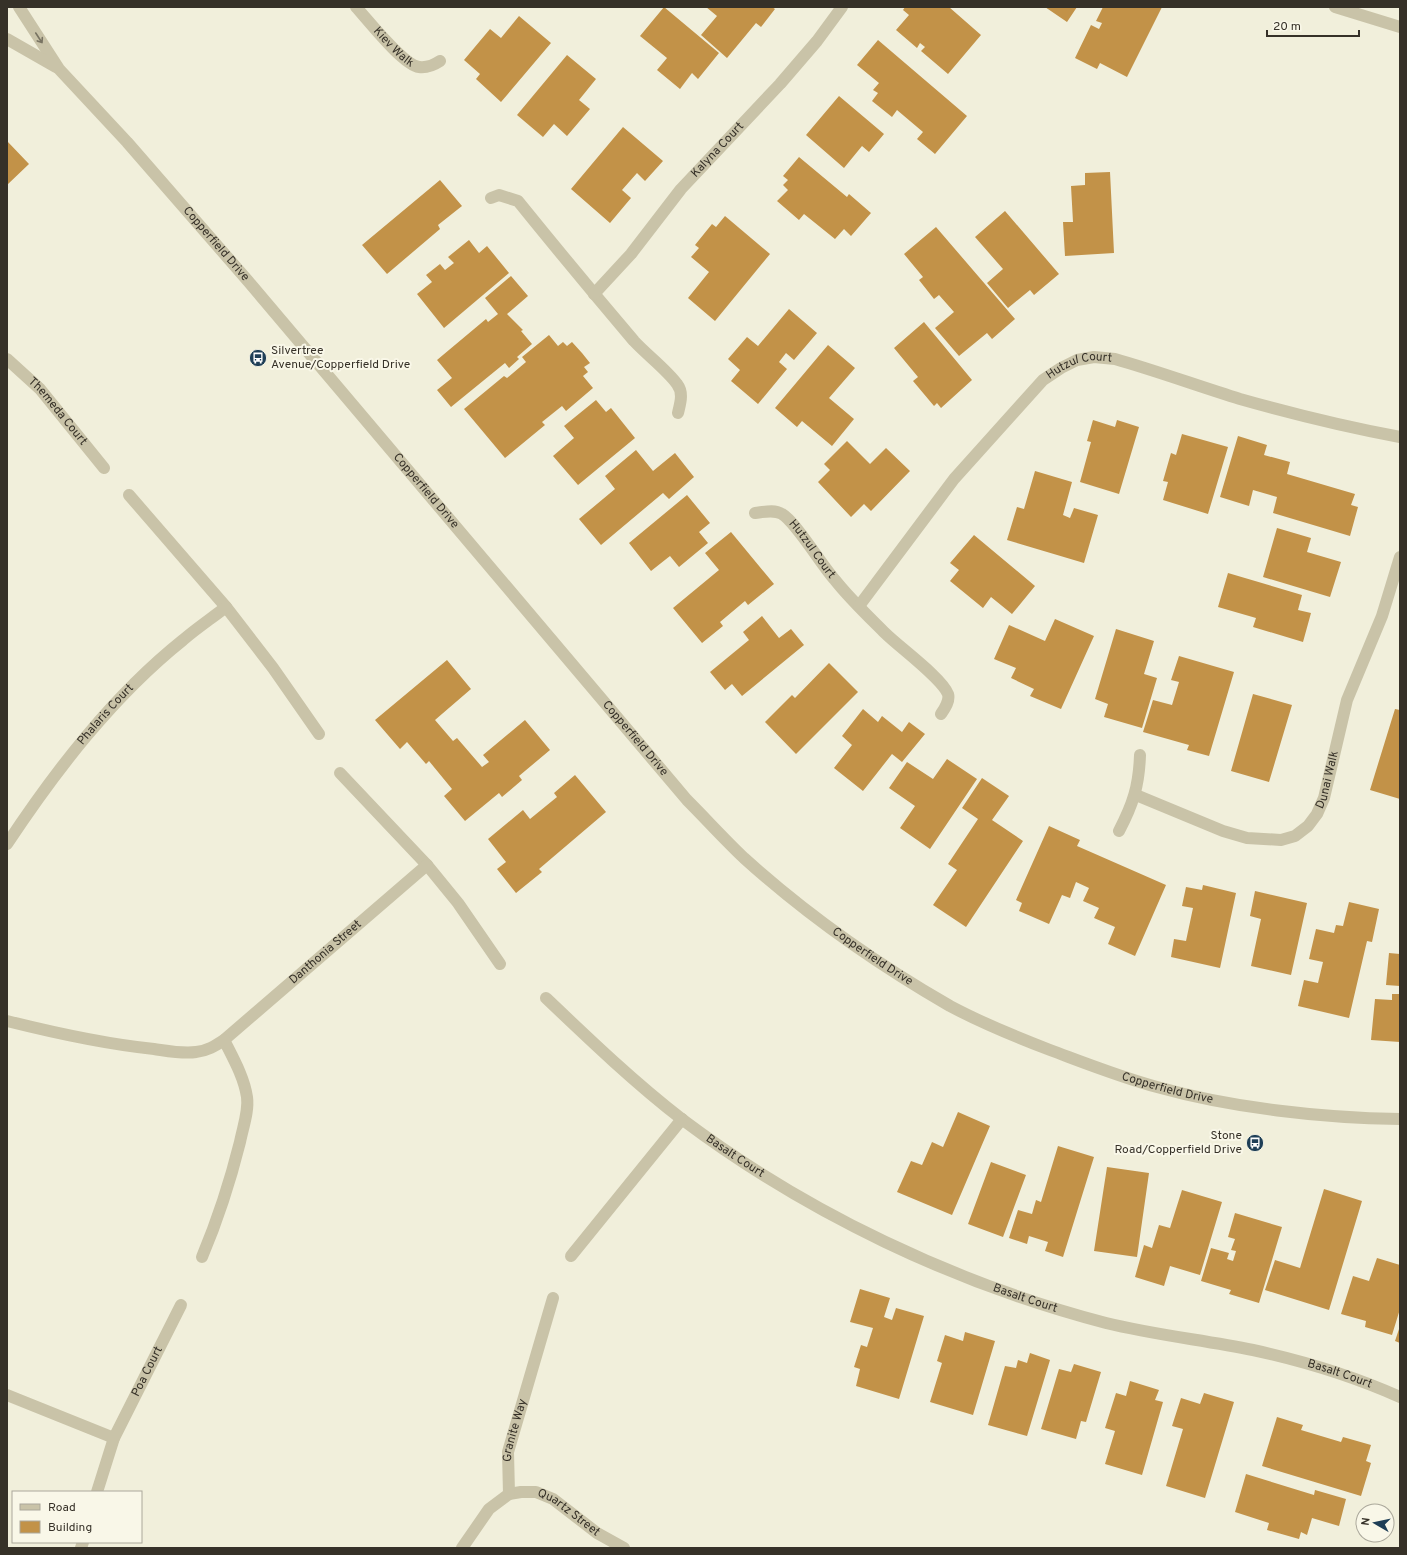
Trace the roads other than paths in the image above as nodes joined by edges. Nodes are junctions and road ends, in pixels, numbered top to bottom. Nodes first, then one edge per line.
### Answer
1 (19, 7) edge
2 (356, 7) edge
3 (842, 7) edge
4 (1334, 7) edge
5 (1400, 27) edge
6 (7, 39) edge
7 (440, 61) dead end
8 (59, 69) junction
9 (491, 198) dead end
10 (594, 294) junction
11 (7, 359) edge
12 (678, 413) dead end
13 (1400, 437) edge
14 (104, 468) dead end
15 (129, 495) dead end
16 (755, 513) dead end
17 (1400, 557) edge
18 (226, 606) junction
19 (859, 606) junction
20 (941, 714) dead end
21 (320, 734) dead end
22 (1140, 755) dead end
23 (340, 773) dead end
24 (1136, 795) junction
25 (1118, 831) dead end
26 (7, 844) edge
27 (427, 866) junction
28 (500, 964) dead end
29 (546, 998) dead end
30 (7, 1021) edge
31 (224, 1040) junction
32 (682, 1119) junction
33 (1400, 1119) edge
34 (571, 1256) dead end
35 (202, 1257) dead end
36 (554, 1298) dead end
37 (181, 1305) dead end
38 (7, 1395) edge
39 (1400, 1396) edge
40 (114, 1438) junction
41 (97, 1491) edge
42 (509, 1494) junction
43 (462, 1548) edge
44 (624, 1548) edge

1 -> 8 street, Copperfield Drive
2 - 7 street, Kiev Walk
3 - 10 street, Kalyna Court
4 - 5 street
6 - 8 street, Copperfield Drive
8 - 33 street, Copperfield Drive
9 - 10 street
10 - 12 street
11 - 14 street, Themeda Court
13 - 19 street, Hutzul Court
15 - 18 street
16 - 19 street, Hutzul Court
17 - 24 street, Dunai Walk
18 - 21 street
18 - 26 street, Phalaris Court
19 - 20 street, Hutzul Court
22 - 24 street
23 - 27 street
24 - 25 street
27 - 28 street
27 - 31 street, Danthonia Street
29 - 32 street, Basalt Court
30 - 31 street, Danthonia Street
31 - 35 street
32 - 34 street
32 - 39 street, Basalt Court
36 - 42 street, Granite Way
37 - 40 street, Poa Court
38 - 40 street
40 - 41 street, Poa Court
42 - 43 street
42 - 44 street, Quartz Street

